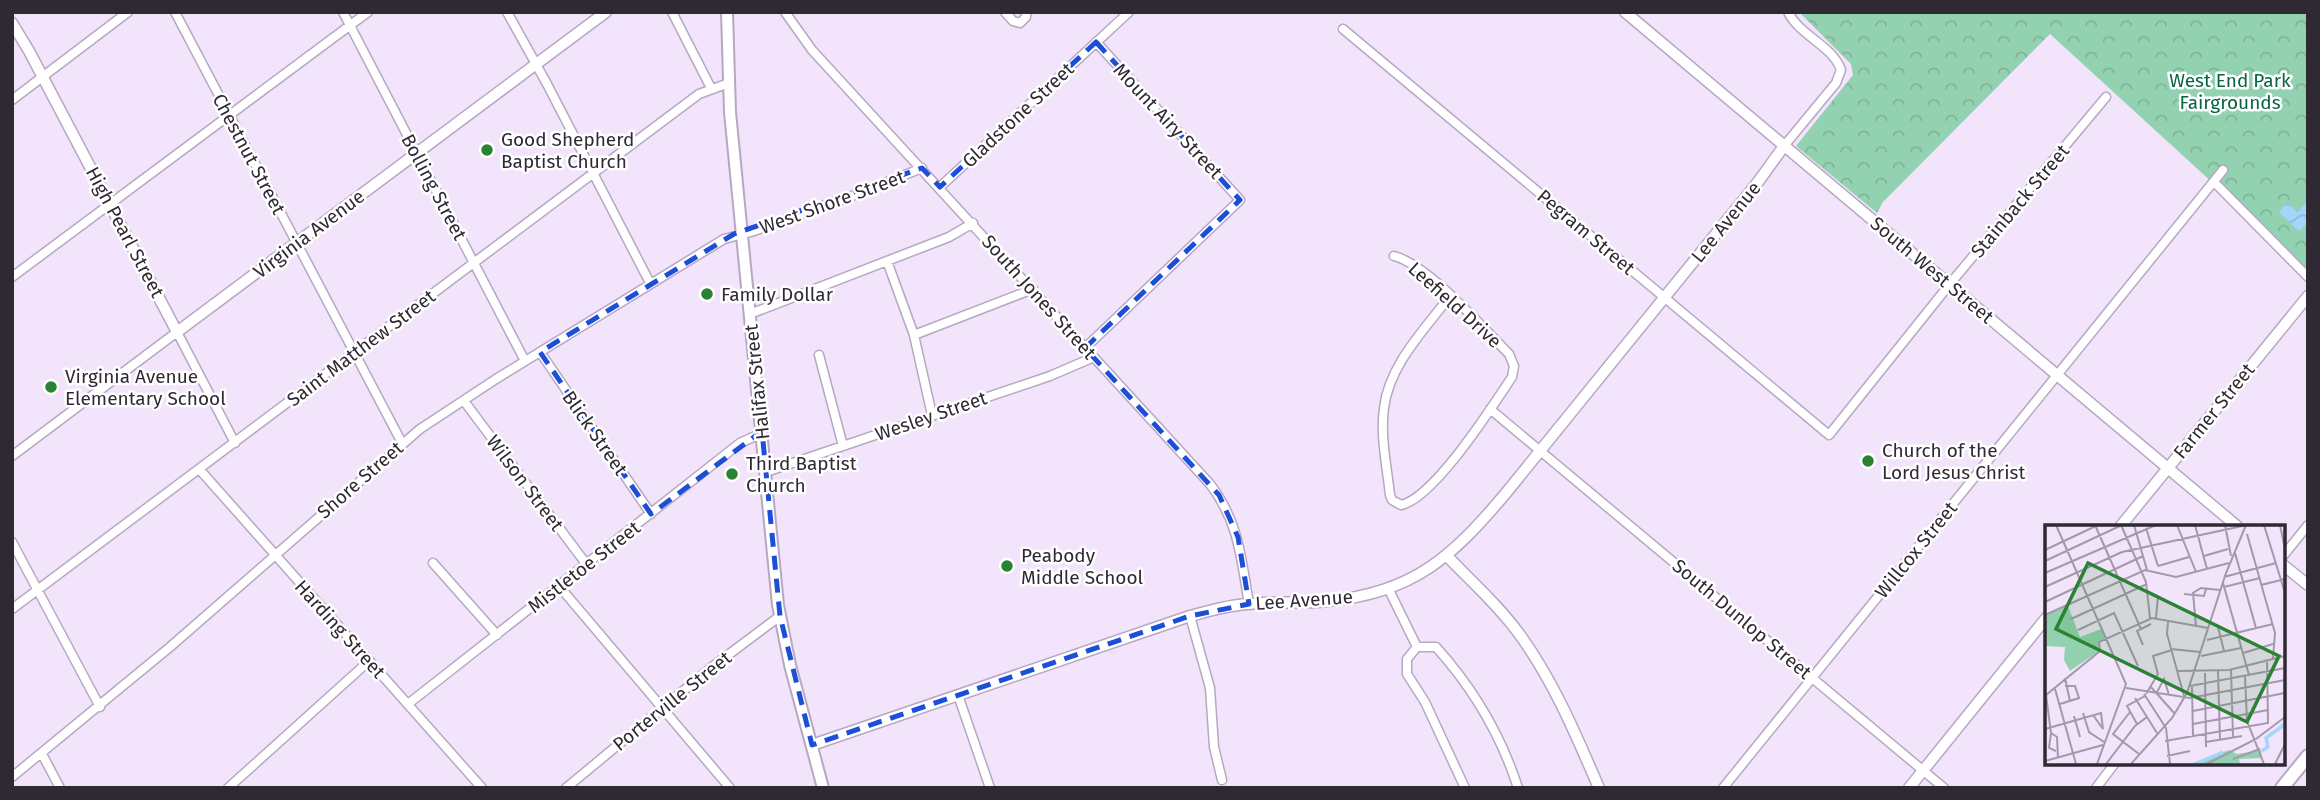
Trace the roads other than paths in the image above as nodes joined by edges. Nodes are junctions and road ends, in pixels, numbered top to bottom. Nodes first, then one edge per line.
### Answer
1 (128, 12) edge
2 (175, 12) edge
3 (343, 12) edge
4 (368, 12) edge
5 (507, 12) edge
6 (606, 12) edge
7 (673, 12) edge
8 (727, 12) edge
9 (785, 12) edge
10 (1006, 12) edge
11 (1026, 12) edge
12 (1129, 12) edge
13 (1625, 12) edge
14 (1788, 12) edge
15 (12, 23) edge
16 (350, 26) junction
17 (1343, 29) dead end
18 (1096, 42) junction
19 (536, 65) junction
20 (43, 77) junction
21 (729, 83) junction
22 (711, 88) junction
23 (2106, 97) dead end
24 (12, 100) edge
25 (229, 117) junction
26 (1784, 146) junction
27 (418, 153) junction
28 (922, 168) junction
29 (2223, 170) dead end
30 (593, 174) junction
31 (2214, 182) junction
32 (940, 187) junction
33 (110, 205) junction
34 (973, 223) junction
35 (742, 233) junction
36 (296, 243) junction
37 (1394, 256) dead end
38 (887, 261) junction
39 (474, 263) junction
40 (12, 277) edge
41 (2308, 277) edge
42 (650, 283) junction
43 (1950, 285) junction
44 (1033, 289) junction
45 (1450, 296) junction
46 (2308, 296) edge
47 (1664, 298) junction
48 (750, 314) junction
49 (177, 332) junction
50 (914, 335) junction
51 (1085, 348) junction
52 (540, 352) junction
53 (354, 353) junction
54 (819, 355) dead end
55 (1094, 357) junction
56 (525, 361) junction
57 (2057, 375) junction
58 (464, 401) junction
59 (1490, 409) junction
60 (932, 415) junction
61 (762, 433) junction
62 (1829, 435) joint
63 (235, 443) junction
64 (401, 443) junction
65 (843, 446) junction
66 (1540, 451) junction
67 (12, 456) edge
68 (2168, 468) junction
69 (200, 470) junction
70 (766, 472) junction
71 (651, 514) junction
72 (2122, 525) edge
73 (2236, 525) edge
74 (2308, 525) edge
75 (12, 542) edge
76 (2285, 554) edge
77 (275, 556) junction
78 (1447, 556) junction
79 (433, 563) dead end
80 (587, 565) junction
81 (2285, 567) edge
82 (2308, 585) edge
83 (559, 586) junction
84 (1388, 588) junction
85 (38, 590) junction
86 (1249, 604) junction
87 (12, 610) edge
88 (780, 616) junction
89 (1190, 616) junction
90 (2045, 619) edge
91 (497, 635) junction
92 (1417, 647) junction
93 (369, 661) junction
94 (1812, 677) junction
95 (958, 695) junction
96 (408, 704) junction
97 (100, 707) junction
98 (663, 708) junction
99 (812, 745) junction
100 (42, 754) junction
101 (2308, 756) edge
102 (2113, 765) edge
103 (1923, 771) junction
104 (12, 777) edge
105 (1223, 780) dead end
106 (724, 786) edge
107 (60, 788) edge
108 (228, 788) edge
109 (482, 788) edge
110 (566, 788) edge
111 (823, 788) edge
112 (990, 788) edge
113 (1465, 788) edge
114 (1518, 788) edge
115 (1599, 788) edge
116 (1723, 788) edge
117 (1909, 788) edge
118 (1944, 788) edge
119 (2096, 788) edge
120 (2282, 788) edge

1 - 20 street
2 - 25 street, Chestnut Street
3 - 16 street, Bolling Street
4 - 16 street
5 - 19 street
6 - 19 street, Virginia Avenue
7 - 22 street
8 - 21 main road, Halifax Street
9 - 28 street, South Jones Street
10 - 11 street
12 - 18 street, Gladstone Street
13 - 26 street, South West Street
14 - 26 street
15 - 20 street, High Pearl Street
16 - 25 street
16 - 27 street, Bolling Street
17 - 47 street, Pegram Street
18 - 32 street, Gladstone Street
18 - 51 street, Mount Airy Street
19 - 27 street, Virginia Avenue
19 - 30 street
20 - 24 street
20 - 33 street, High Pearl Street
21 - 22 street, Saint Matthew Street
21 - 35 main road, Halifax Street
22 - 30 street, Saint Matthew Street
23 - 43 street, Stainback Street
25 - 33 street
25 - 36 street, Chestnut Street
26 - 43 street, South West Street
26 - 47 street, Lee Avenue
27 - 36 street, Virginia Avenue
27 - 39 street, Bolling Street
28 - 32 street, South Jones Street
28 - 35 street, West Shore Street
29 - 31 street, Willcox Street
30 - 39 street, Saint Matthew Street
30 - 42 street
31 - 41 street
31 - 57 street, Willcox Street
32 - 34 street, South Jones Street
33 - 40 street
33 - 49 street, High Pearl Street
34 - 38 street
34 - 44 street, South Jones Street
35 - 42 street, Shore Street
35 - 48 main road, Halifax Street
36 - 49 street, Virginia Avenue
36 - 53 street, Chestnut Street
37 - 45 street, Leefield Drive
38 - 48 street
38 - 50 street
39 - 53 street, Saint Matthew Street
39 - 56 street, Bolling Street
42 - 52 street, Shore Street
43 - 57 street, South West Street
43 - 62 street, Stainback Street
44 - 50 street
44 - 51 street, South Jones Street
45 - 59 street, Leefield Drive
45 - 59 street
46 - 68 street, Farmer Street
47 - 62 street, Pegram Street
47 - 66 street, Lee Avenue
48 - 61 main road, Halifax Street
49 - 63 street, High Pearl Street
49 - 67 street, Virginia Avenue
50 - 60 street
51 - 55 street, South Jones Street
52 - 56 street, Shore Street
52 - 71 street, Blick Street
53 - 63 street, Saint Matthew Street
53 - 64 street, Chestnut Street
54 - 65 street
55 - 60 street, Wesley Street
55 - 86 street, South Jones Street
56 - 58 street, Shore Street
57 - 68 street, South West Street
57 - 94 street, Willcox Street
58 - 64 street, Shore Street
58 - 80 street, Wilson Street
59 - 66 street, South Dunlop Street
60 - 65 street, Wesley Street
61 - 70 main road, Halifax Street
61 - 71 street, Mistletoe Street
63 - 69 street, Saint Matthew Street
64 - 77 street, Shore Street
65 - 70 street, Wesley Street
66 - 78 street, Lee Avenue
66 - 94 street, South Dunlop Street
68 - 72 street, Farmer Street
68 - 73 street, South West Street
69 - 77 street, Harding Street
69 - 85 street, Saint Matthew Street
70 - 88 main road, Halifax Street
71 - 80 street, Mistletoe Street
74 - 76 street
75 - 85 street
77 - 93 street, Harding Street
77 - 97 street, Shore Street
78 - 84 street, Lee Avenue
78 - 115 street
79 - 91 street
80 - 83 street, Mistletoe Street
81 - 82 street
83 - 91 street, Mistletoe Street
83 - 98 street
84 - 86 street, Lee Avenue
84 - 92 street
85 - 87 street, Saint Matthew Street
85 - 97 street
86 - 89 street, Lee Avenue
88 - 98 street, Porterville Street
88 - 99 main road, Halifax Street
89 - 95 street, Lee Avenue
89 - 105 street
90 - 103 street
91 - 96 street, Mistletoe Street
92 - 113 street
92 - 114 street
93 - 96 street, Harding Street
93 - 108 street
94 - 103 street, South Dunlop Street
94 - 116 street, Willcox Street
95 - 99 street, Lee Avenue
95 - 112 street
96 - 109 street, Harding Street
97 - 100 street, Shore Street
98 - 106 street
98 - 110 street, Porterville Street
99 - 111 main road, Halifax Street
100 - 104 street, Shore Street
100 - 107 street
101 - 120 main road
102 - 119 street
103 - 117 street
103 - 118 street, South Dunlop Street

